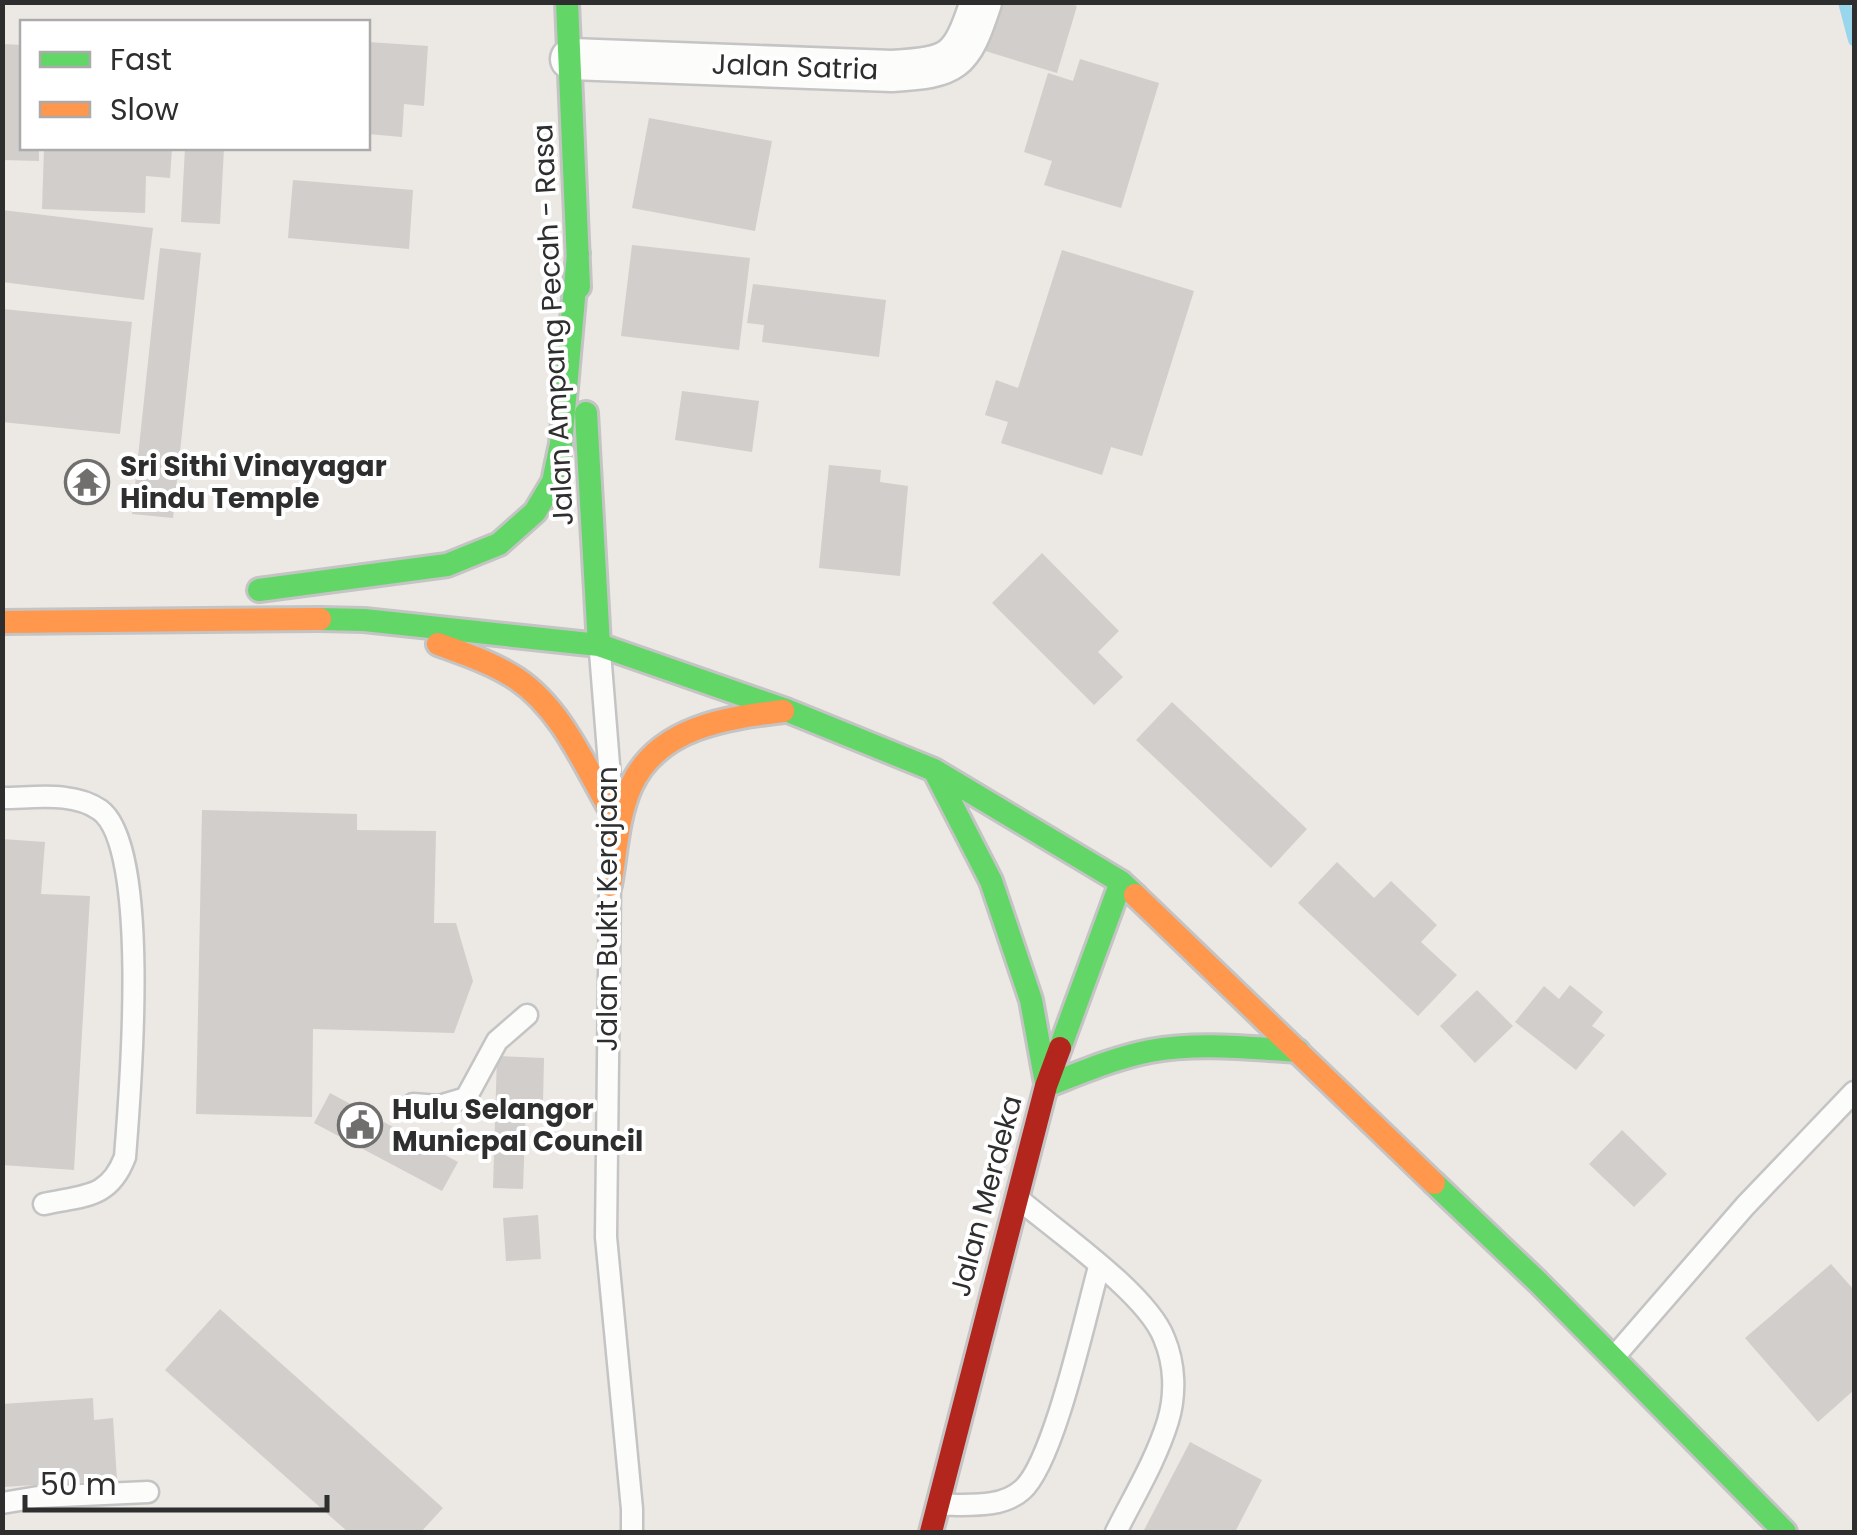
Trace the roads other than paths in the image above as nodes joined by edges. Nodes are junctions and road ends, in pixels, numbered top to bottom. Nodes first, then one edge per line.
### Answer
1 (567, 2) edge
2 (981, 2) edge
3 (571, 59) junction
4 (578, 252) junction
5 (237, 592) dead end
6 (199, 598) dead end
7 (28, 620) junction
8 (364, 620) junction
9 (2, 622) edge
10 (599, 644) junction
11 (786, 710) junction
12 (934, 770) junction
13 (2, 798) edge
14 (613, 814) junction
15 (1121, 882) junction
16 (610, 885) junction
17 (527, 1016) dead end
18 (1298, 1051) junction
19 (1046, 1086) junction
20 (1854, 1092) edge
21 (413, 1104) dead end
22 (1016, 1196) junction
23 (44, 1204) dead end
24 (1099, 1266) junction
25 (1612, 1360) junction
26 (148, 1492) dead end
27 (2, 1503) edge
28 (938, 1505) junction
29 (1775, 1529) edge
30 (632, 1532) edge
31 (930, 1532) edge
32 (1116, 1532) edge

1 - 3 main road, Jalan Ampang Pecah - Rasa
2 - 3 street, Jalan Satria
3 - 4 main road, Jalan Ampang Pecah - Rasa
4 - 5 main road
4 - 10 main road, Jalan Ampang Pecah - Rasa
6 - 7 main road
7 - 8 main road
7 - 9 main road
8 - 10 main road
8 - 14 main road
10 - 11 main road
10 - 14 lane, Jalan Bukit Kerajaan
11 - 12 main road
11 - 16 main road
12 - 15 main road
12 - 19 main road
13 - 23 lane
14 - 16 lane, Jalan Bukit Kerajaan
15 - 18 main road
15 - 19 main road, Jalan Merdeka
16 - 30 lane, Jalan Bukit Kerajaan
17 - 21 lane
18 - 19 main road
18 - 25 main road
19 - 22 main road, Jalan Merdeka
20 - 25 lane
22 - 24 lane
22 - 28 main road, Jalan Merdeka
24 - 28 lane
24 - 32 lane
25 - 29 main road
26 - 27 lane
28 - 31 main road, Jalan Merdeka

